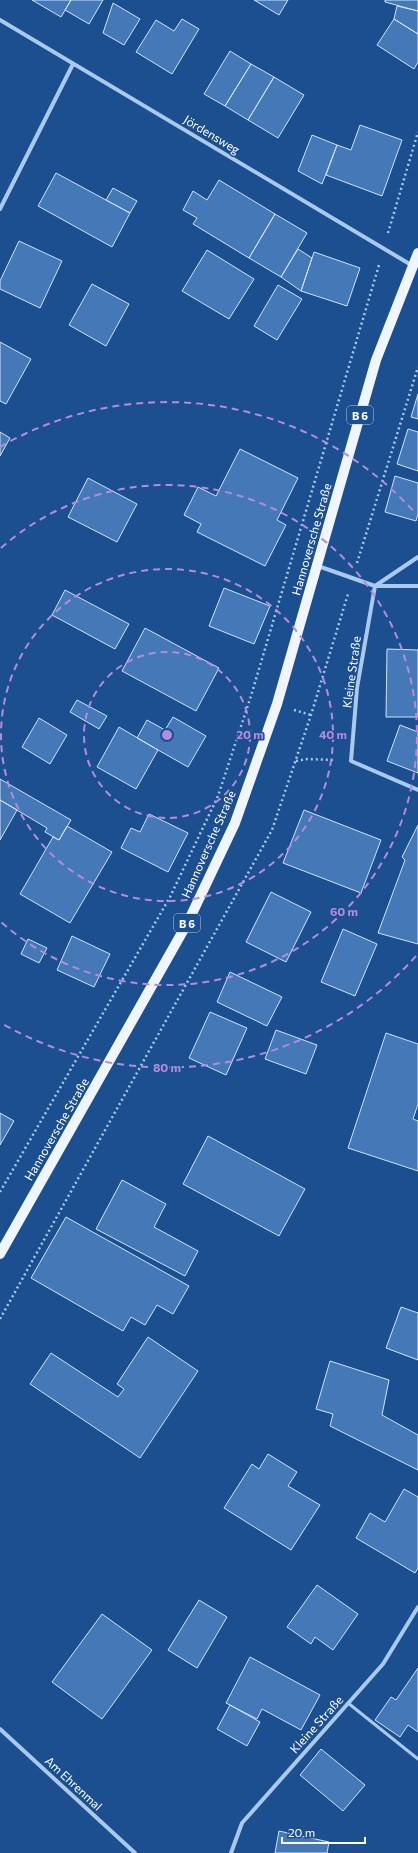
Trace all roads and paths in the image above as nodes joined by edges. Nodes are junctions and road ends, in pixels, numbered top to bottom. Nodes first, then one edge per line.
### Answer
1 (0, 20) edge
2 (73, 64) junction
3 (418, 132) edge
4 (416, 144) edge
5 (0, 209) edge
6 (384, 248) junction
7 (418, 253) edge
8 (413, 266) junction
9 (418, 557) edge
10 (317, 566) junction
11 (375, 586) junction
12 (418, 586) edge
13 (295, 761) dead end
14 (351, 761) junction
15 (418, 790) edge
16 (0, 1192) edge
17 (0, 1254) edge
18 (418, 1607) edge
19 (348, 1703) junction
20 (0, 1729) edge
21 (418, 1759) edge
22 (135, 1853) edge
23 (231, 1853) edge

1 - 2 street, Jördensweg
2 - 5 street
2 - 6 street, Jördensweg
3 - 4 path
4 - 6 path
6 - 8 street, Jördensweg
6 - 16 path
7 - 8 main road, Hannoversche Straße / B 6
8 - 10 main road, Hannoversche Straße / B 6
9 - 11 street
10 - 11 street
10 - 17 main road, Hannoversche Straße / B 6
11 - 12 street
11 - 14 street, Kleine Straße
13 - 14 path
14 - 15 street
18 - 19 street, Kleine Straße
19 - 21 lane
19 - 23 street, Kleine Straße
20 - 22 street, Am Ehrenmal

